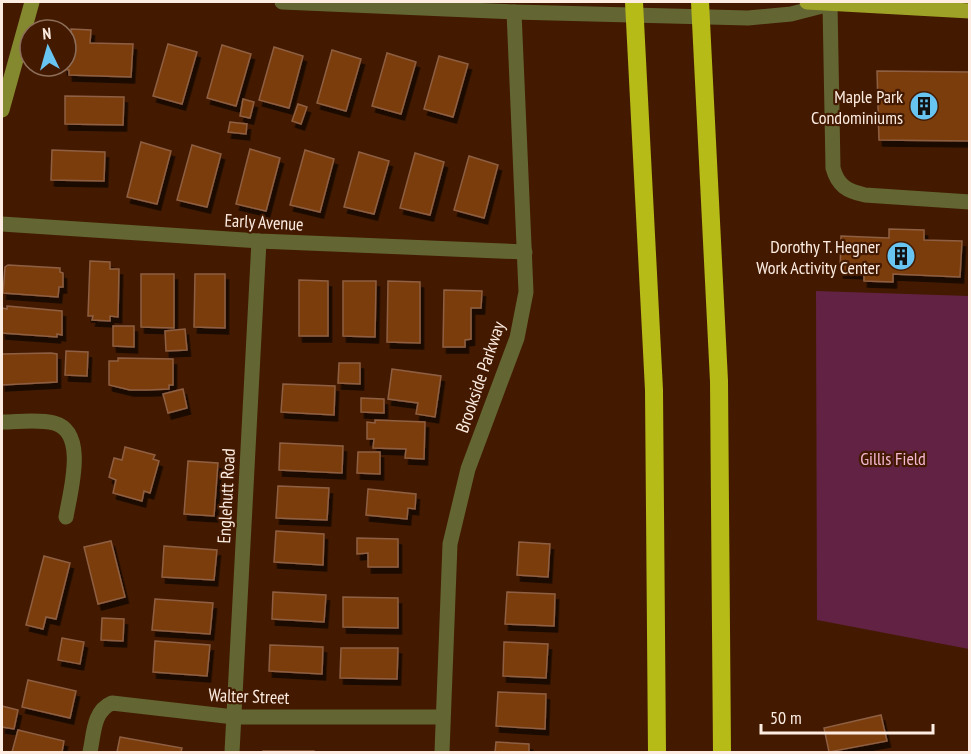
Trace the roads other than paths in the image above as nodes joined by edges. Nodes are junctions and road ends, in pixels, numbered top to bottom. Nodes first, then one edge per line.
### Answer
1 (32, 2) edge
2 (282, 2) edge
3 (634, 2) edge
4 (700, 2) edge
5 (807, 2) edge
6 (830, 4) junction
7 (969, 11) edge
8 (514, 12) junction
9 (2, 110) edge
10 (969, 202) edge
11 (2, 224) edge
12 (259, 242) junction
13 (525, 252) junction
14 (2, 422) edge
15 (66, 517) dead end
16 (234, 717) junction
17 (442, 717) junction
18 (90, 753) edge
19 (232, 753) edge
20 (442, 753) edge
21 (657, 753) edge
22 (722, 753) edge

1 - 9 street
2 - 8 street
3 - 21 highway
4 - 22 highway
5 - 6 main road
6 - 7 main road
6 - 8 street
6 - 10 street
8 - 13 street, Brookside Parkway
11 - 12 street, Early Avenue
12 - 13 street, Early Avenue
12 - 16 street, Englehutt Road
13 - 17 street, Brookside Parkway
14 - 15 street
16 - 17 street, Walter Street
16 - 18 street, Walter Street
16 - 19 street, Englehutt Road
17 - 20 street, Brookside Parkway

